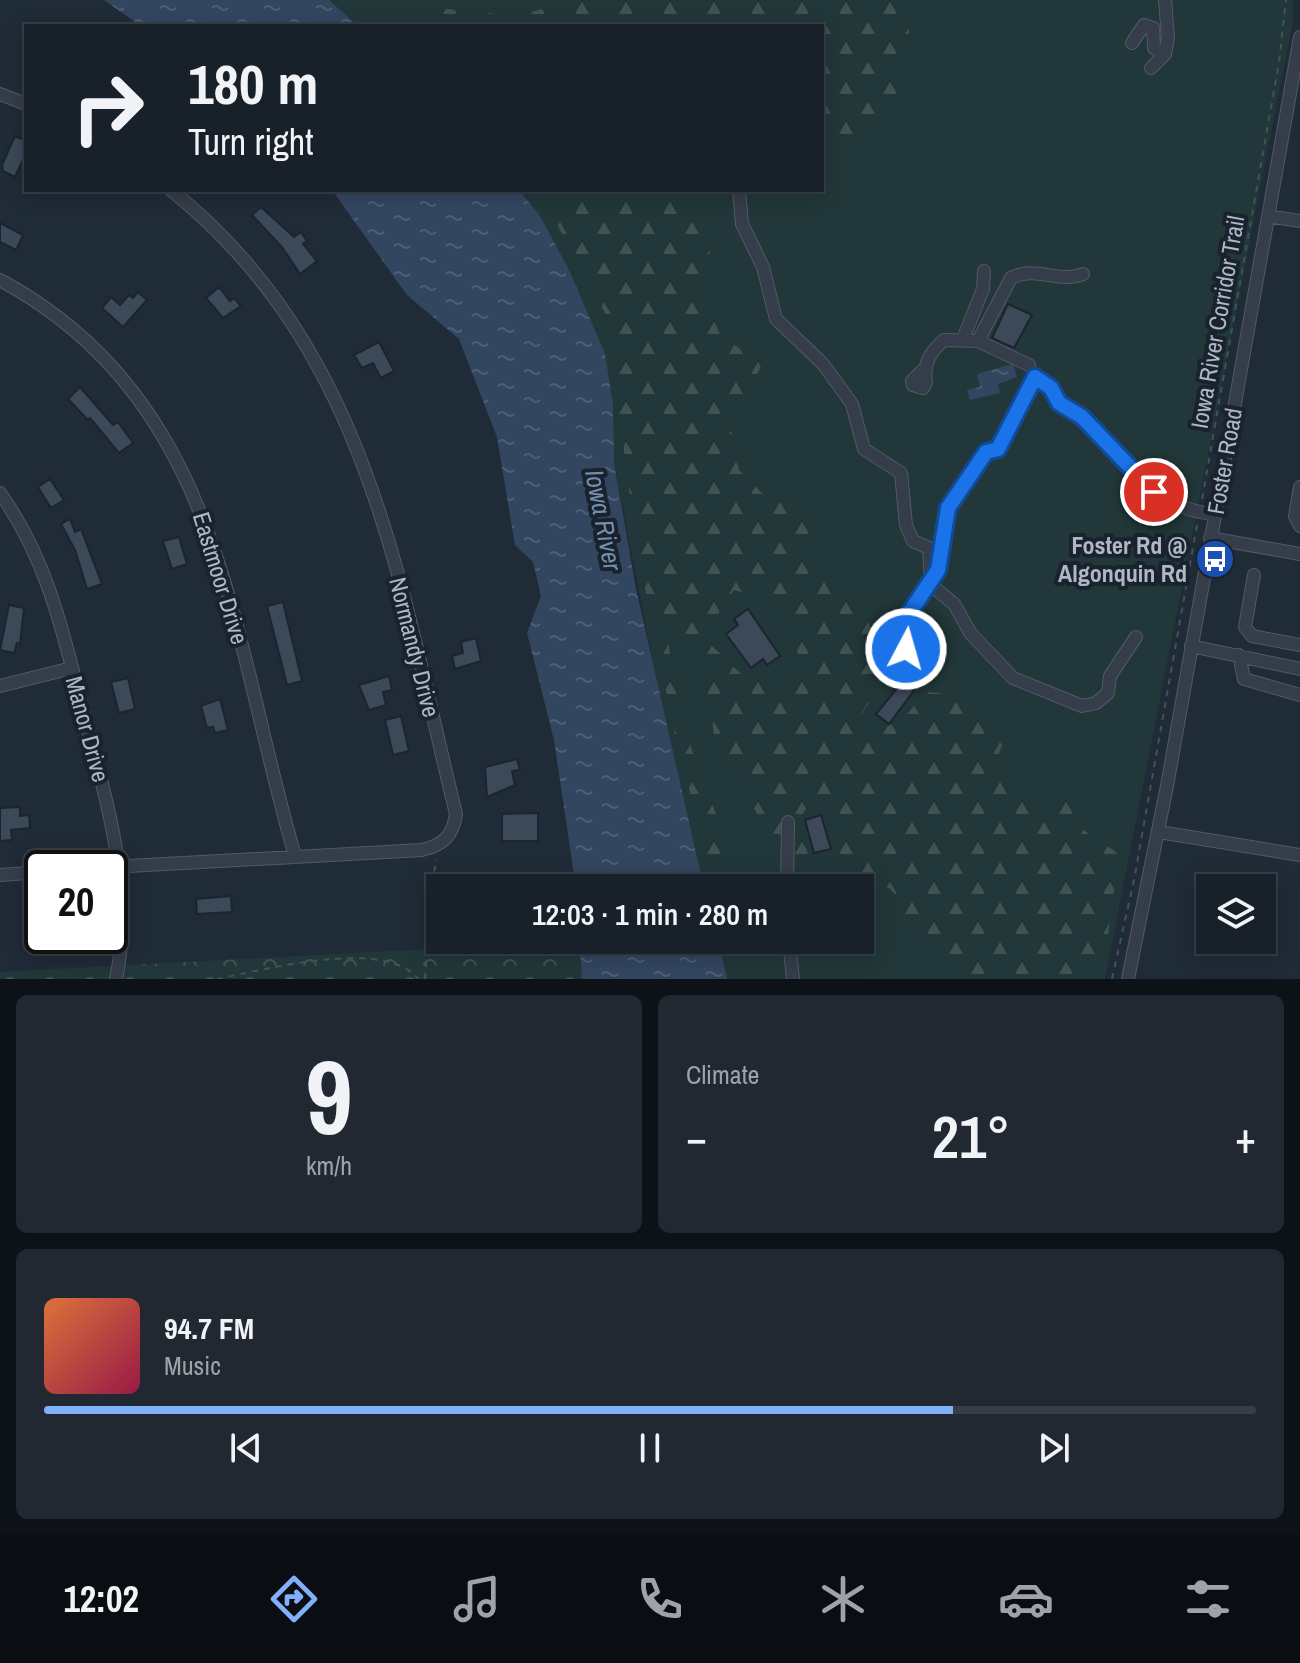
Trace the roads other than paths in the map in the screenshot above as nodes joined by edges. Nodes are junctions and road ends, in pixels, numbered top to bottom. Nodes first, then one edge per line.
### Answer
1 (1165, 0) edge
2 (1300, 37) edge
3 (1132, 43) dead end
4 (1165, 54) junction
5 (1151, 68) dead end
6 (0, 94) edge
7 (24, 103) edge
8 (173, 192) edge
9 (739, 192) edge
10 (1268, 216) junction
11 (1300, 221) edge
12 (984, 271) dead end
13 (1083, 274) dead end
14 (0, 280) edge
15 (963, 339) junction
16 (978, 341) junction
17 (1029, 365) dead end
18 (924, 369) dead end
19 (1300, 487) edge
20 (0, 493) edge
21 (1214, 514) junction
22 (1300, 526) edge
23 (1210, 538) junction
24 (1300, 554) edge
25 (1254, 575) dead end
26 (931, 585) junction
27 (1136, 637) dead end
28 (1300, 645) edge
29 (1191, 646) junction
30 (1239, 655) junction
31 (910, 658) dead end
32 (72, 668) junction
33 (1300, 669) edge
34 (0, 686) edge
35 (1300, 695) edge
36 (788, 822) dead end
37 (1159, 832) junction
38 (117, 850) edge
39 (1300, 855) edge
40 (295, 856) junction
41 (128, 865) edge
42 (24, 873) edge
43 (787, 874) edge
44 (0, 875) edge
45 (120, 954) edge
46 (790, 954) edge
47 (116, 979) edge
48 (793, 979) edge
49 (1128, 979) edge

1 - 4 street
2 - 10 street, Foster Road
3 - 4 street
4 - 5 street
6 - 7 street
8 - 40 street, Normandy Drive
9 - 26 street
10 - 11 street
10 - 21 street, Foster Road
12 - 15 street
13 - 16 street
14 - 40 street, Eastmoor Drive
15 - 16 street
15 - 18 street
16 - 17 street
19 - 22 street
20 - 32 street, Manor Drive
21 - 23 street, Foster Road
21 - 26 street
23 - 24 street
23 - 29 street, Foster Road
25 - 28 street
26 - 27 street
26 - 31 street
29 - 30 street
29 - 37 street, Foster Road
30 - 33 street
30 - 35 street
32 - 34 street
32 - 38 street, Manor Drive
36 - 43 street
37 - 39 street
37 - 49 street, Foster Road
40 - 41 street, Normandy Drive
42 - 44 street
45 - 47 street, Manor Drive
46 - 48 street

